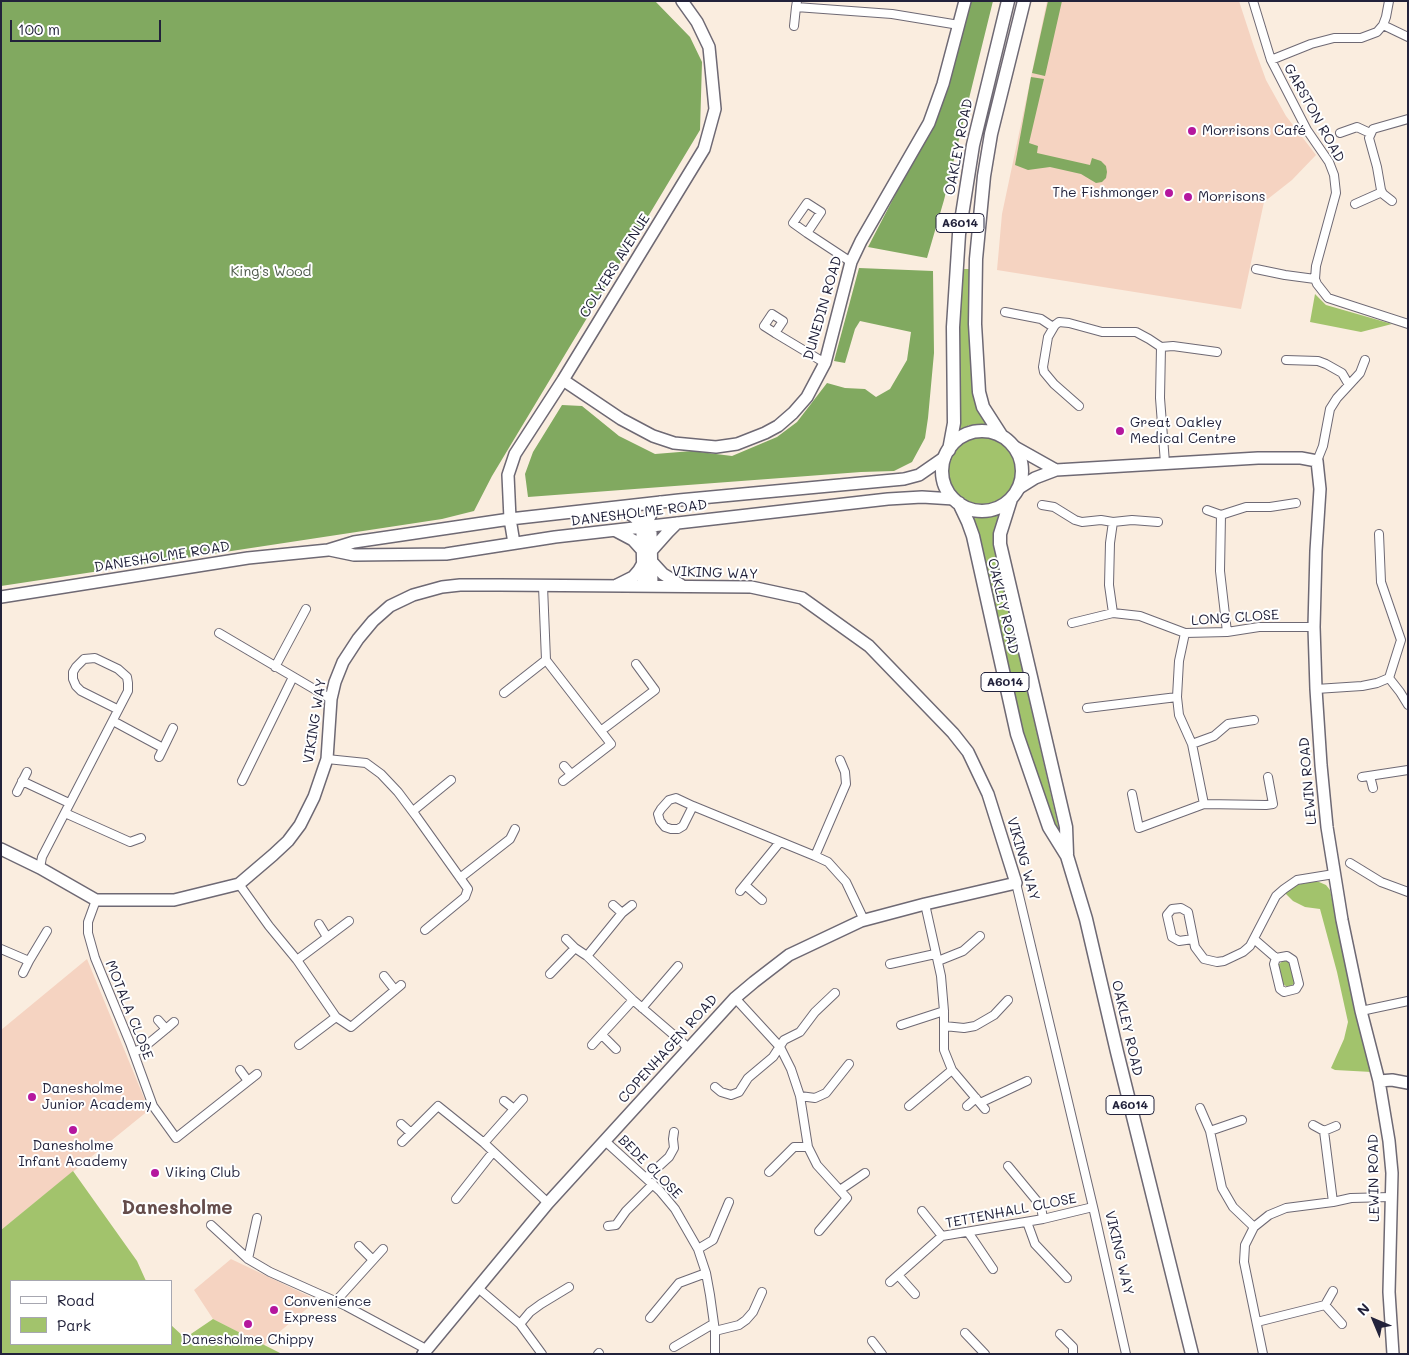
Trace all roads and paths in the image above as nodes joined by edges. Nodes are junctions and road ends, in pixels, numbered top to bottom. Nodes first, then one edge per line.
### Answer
1 (682, 1) edge
2 (965, 1) edge
3 (1008, 1) edge
4 (1024, 1) edge
5 (1253, 1) edge
6 (1389, 1) edge
7 (797, 4) edge
8 (1383, 25) junction
9 (794, 26) dead end
10 (959, 26) junction
11 (1408, 37) edge
12 (1271, 60) junction
13 (1408, 118) edge
14 (1340, 133) dead end
15 (1370, 133) junction
16 (1382, 192) junction
17 (1392, 201) dead end
18 (1355, 204) dead end
19 (807, 233) dead end
20 (851, 262) junction
21 (1256, 269) dead end
22 (1315, 279) junction
23 (1005, 312) dead end
24 (1408, 324) edge
25 (1053, 327) junction
26 (775, 333) dead end
27 (1160, 347) junction
28 (1217, 352) dead end
29 (1286, 360) dead end
30 (1365, 360) dead end
31 (825, 363) junction
32 (563, 380) junction
33 (1349, 385) junction
34 (1079, 406) dead end
35 (1001, 435) junction
36 (1015, 447) junction
37 (947, 453) junction
38 (1318, 461) junction
39 (1165, 463) junction
40 (1056, 470) junction
41 (1015, 493) junction
42 (957, 501) junction
43 (660, 502) junction
44 (1296, 503) dead end
45 (1042, 506) dead end
46 (618, 507) junction
47 (1207, 510) dead end
48 (1221, 515) junction
49 (510, 518) junction
50 (1113, 522) junction
51 (1158, 522) dead end
52 (677, 523) junction
53 (645, 527) junction
54 (616, 531) junction
55 (1379, 534) dead end
56 (514, 543) junction
57 (328, 550) junction
58 (647, 556) junction
59 (543, 586) junction
60 (616, 586) junction
61 (647, 586) junction
62 (684, 587) junction
63 (1, 597) edge
64 (306, 608) dead end
65 (1114, 613) junction
66 (1072, 623) dead end
67 (1314, 627) junction
68 (1227, 632) junction
69 (219, 633) dead end
70 (1185, 633) junction
71 (546, 660) junction
72 (636, 664) dead end
73 (274, 668) junction
74 (293, 677) junction
75 (1389, 678) junction
76 (1316, 689) junction
77 (504, 693) dead end
78 (1176, 697) junction
79 (331, 699) junction
80 (1408, 705) edge
81 (1087, 708) dead end
82 (117, 710) junction
83 (1254, 720) dead end
84 (113, 722) junction
85 (173, 728) dead end
86 (602, 730) junction
87 (1192, 744) junction
88 (164, 748) junction
89 (159, 757) dead end
90 (327, 759) junction
91 (840, 760) dead end
92 (564, 766) dead end
93 (1408, 770) edge
94 (27, 772) dead end
95 (571, 774) junction
96 (1268, 777) dead end
97 (451, 780) dead end
98 (563, 780) dead end
99 (22, 781) junction
100 (242, 781) dead end
101 (1373, 788) dead end
102 (17, 792) dead end
103 (1132, 794) dead end
104 (69, 803) junction
105 (1204, 804) junction
106 (693, 806) junction
107 (413, 811) junction
108 (65, 813) junction
109 (515, 829) dead end
110 (141, 838) dead end
111 (780, 842) junction
112 (1, 849) edge
113 (816, 856) junction
114 (1067, 856) junction
115 (1350, 863) dead end
116 (40, 868) junction
117 (1334, 874) junction
118 (460, 878) junction
119 (1016, 883) junction
120 (239, 884) junction
121 (1408, 892) edge
122 (96, 900) junction
123 (762, 900) dead end
124 (925, 904) junction
125 (613, 905) dead end
126 (632, 905) dead end
127 (622, 913) junction
128 (864, 920) junction
129 (349, 921) dead end
130 (319, 924) dead end
131 (425, 930) dead end
132 (47, 931) dead end
133 (980, 936) dead end
134 (328, 937) junction
135 (566, 939) dead end
136 (1193, 939) junction
137 (1254, 939) junction
138 (575, 948) junction
139 (1, 949) edge
140 (587, 956) junction
141 (937, 957) junction
142 (1276, 958) junction
143 (297, 960) junction
144 (29, 961) junction
145 (890, 964) dead end
146 (678, 966) dead end
147 (23, 973) dead end
148 (550, 974) dead end
149 (384, 976) dead end
150 (835, 993) dead end
151 (735, 998) junction
152 (633, 1000) junction
153 (1008, 1000) dead end
154 (1408, 1001) edge
155 (642, 1008) junction
156 (944, 1011) junction
157 (1361, 1011) junction
158 (336, 1017) junction
159 (158, 1020) dead end
160 (174, 1022) dead end
161 (901, 1025) dead end
162 (944, 1026) junction
163 (166, 1030) junction
164 (602, 1034) junction
165 (299, 1045) dead end
166 (592, 1045) dead end
167 (780, 1047) junction
168 (690, 1048) junction
169 (616, 1049) dead end
170 (134, 1052) junction
171 (849, 1064) dead end
172 (240, 1070) dead end
173 (952, 1070) junction
174 (257, 1074) dead end
175 (248, 1081) junction
176 (1026, 1081) dead end
177 (1379, 1082) junction
178 (1408, 1083) edge
179 (714, 1087) dead end
180 (800, 1096) junction
181 (523, 1099) dead end
182 (504, 1101) dead end
183 (980, 1103) junction
184 (908, 1106) dead end
185 (967, 1106) dead end
186 (1200, 1108) dead end
187 (514, 1109) junction
188 (1242, 1120) dead end
189 (401, 1124) dead end
190 (1313, 1125) dead end
191 (1336, 1126) dead end
192 (1210, 1131) junction
193 (1324, 1131) junction
194 (674, 1132) dead end
195 (410, 1133) junction
196 (605, 1141) junction
197 (402, 1142) dead end
198 (484, 1144) junction
199 (808, 1147) junction
200 (493, 1152) junction
201 (1008, 1166) dead end
202 (769, 1172) dead end
203 (865, 1173) dead end
204 (646, 1178) junction
205 (653, 1184) junction
206 (840, 1190) junction
207 (1391, 1197) junction
208 (456, 1200) dead end
209 (548, 1202) junction
210 (729, 1202) dead end
211 (1333, 1202) junction
212 (1093, 1207) junction
213 (922, 1211) dead end
214 (257, 1218) dead end
215 (1043, 1219) junction
216 (1027, 1222) junction
217 (211, 1226) dead end
218 (608, 1226) dead end
219 (1254, 1227) junction
220 (819, 1231) dead end
221 (968, 1232) junction
222 (942, 1236) junction
223 (359, 1246) dead end
224 (383, 1249) dead end
225 (698, 1249) junction
226 (248, 1259) junction
227 (373, 1260) junction
228 (993, 1269) dead end
229 (706, 1273) junction
230 (898, 1275) junction
231 (1067, 1278) dead end
232 (890, 1282) dead end
233 (569, 1287) dead end
234 (478, 1288) junction
235 (1333, 1291) dead end
236 (762, 1292) dead end
237 (915, 1294) dead end
238 (336, 1301) junction
239 (1325, 1305) junction
240 (650, 1318) dead end
241 (1257, 1322) junction
242 (520, 1324) junction
243 (1342, 1324) dead end
244 (714, 1327) junction
245 (965, 1333) dead end
246 (1060, 1334) dead end
247 (872, 1341) dead end
248 (674, 1347) dead end
249 (425, 1351) edge
250 (542, 1354) edge
251 (715, 1354) edge
252 (882, 1354) edge
253 (985, 1354) edge
254 (1073, 1354) edge
255 (1126, 1354) edge
256 (1192, 1354) edge
257 (1263, 1354) edge
258 (1393, 1354) edge

1 - 32 street, COLYERS AVENUE
2 - 10 street, DUNEDIN ROAD
3 - 37 main road, OAKLEY ROAD / A6014
4 - 35 main road, A6014
5 - 12 street, GARSTON ROAD
6 - 8 street
7 - 9 street
7 - 10 street
8 - 11 street
8 - 12 street
10 - 20 street, DUNEDIN ROAD
12 - 22 street, GARSTON ROAD
13 - 15 street
14 - 15 street
15 - 16 street
16 - 17 street
16 - 18 street
19 - 20 street
20 - 31 street, DUNEDIN ROAD
21 - 22 street
22 - 24 street
23 - 25 street
25 - 27 street
25 - 34 street
26 - 31 street
27 - 28 street
27 - 39 street
29 - 33 street
30 - 33 street
31 - 32 street, DUNEDIN ROAD
32 - 49 street, COLYERS AVENUE
33 - 38 street
35 - 36 main road
35 - 37 main road
36 - 40 street
36 - 41 main road
37 - 42 main road
37 - 43 street, DANESHOLME ROAD
38 - 39 street
38 - 67 street, LEWIN ROAD
39 - 40 street
40 - 41 street
41 - 42 main road
41 - 114 main road, OAKLEY ROAD / A6014
42 - 52 street, DANESHOLME ROAD
42 - 114 main road, OAKLEY ROAD / A6014
43 - 46 street, DANESHOLME ROAD
43 - 53 street
44 - 48 street
45 - 50 street
46 - 49 street, DANESHOLME ROAD
46 - 53 street
47 - 48 street
48 - 68 street
49 - 56 street, COLYERS AVENUE
49 - 57 street, DANESHOLME ROAD
50 - 51 street
50 - 65 street
52 - 53 street, DANESHOLME ROAD
52 - 58 street
53 - 54 street, DANESHOLME ROAD
53 - 58 street
54 - 56 street, DANESHOLME ROAD
54 - 58 street
55 - 75 street
56 - 57 street, DANESHOLME ROAD
57 - 63 street, DANESHOLME ROAD
58 - 60 street
58 - 61 street
58 - 62 street
59 - 60 street, VIKING WAY
59 - 71 street
59 - 79 street, VIKING WAY
60 - 61 street, VIKING WAY
61 - 62 street, VIKING WAY
62 - 119 street, VIKING WAY
64 - 73 street
65 - 66 street, LONG CLOSE
65 - 70 street, LONG CLOSE
67 - 68 street, LONG CLOSE
67 - 76 street, LEWIN ROAD
68 - 70 street, LONG CLOSE
69 - 73 street
70 - 78 street
71 - 77 street
71 - 86 street
72 - 86 street
73 - 74 street
74 - 79 street
74 - 100 street
75 - 76 street
75 - 80 street
76 - 117 street, LEWIN ROAD
78 - 81 street
78 - 87 street
79 - 90 street, VIKING WAY
82 - 82 street
82 - 84 street
83 - 87 street
84 - 88 street
84 - 104 street
85 - 88 street
86 - 95 street
87 - 105 street
88 - 89 street
90 - 107 street
90 - 120 street, VIKING WAY
91 - 113 street
92 - 95 street
93 - 101 street
94 - 99 street
95 - 98 street
96 - 105 street
97 - 107 street
99 - 102 street
99 - 104 street
103 - 105 street
104 - 108 street
106 - 106 street
106 - 111 street
107 - 118 street
108 - 110 street
108 - 116 street
109 - 118 street
111 - 113 street
111 - 123 street
112 - 116 street, VIKING WAY
113 - 128 street
114 - 256 main road, OAKLEY ROAD / A6014
115 - 121 street
116 - 122 street, VIKING WAY
117 - 137 street
117 - 157 street, LEWIN ROAD
118 - 131 street
119 - 124 street, COPENHAGEN ROAD
119 - 212 street, VIKING WAY
120 - 122 street, VIKING WAY
120 - 143 street
122 - 170 street, MOTALA CLOSE
124 - 128 street, COPENHAGEN ROAD
124 - 141 street
125 - 127 street
126 - 127 street
127 - 140 street
128 - 151 street, COPENHAGEN ROAD
129 - 134 street
130 - 134 street
132 - 144 street
133 - 141 street
134 - 143 street
135 - 138 street
136 - 136 street
136 - 137 street
137 - 142 street
138 - 140 street
138 - 148 street
139 - 144 street
140 - 152 street
141 - 145 street
141 - 156 street
142 - 142 street
143 - 158 street
144 - 147 street
146 - 155 street
149 - 158 street
150 - 167 street
151 - 167 street
151 - 168 street, COPENHAGEN ROAD
152 - 155 street
152 - 164 street
153 - 162 street
154 - 157 street
155 - 168 street
156 - 161 street
156 - 162 street
157 - 177 street, LEWIN ROAD
158 - 165 street
159 - 163 street
160 - 163 street
162 - 173 street
163 - 170 street
164 - 166 street
164 - 169 street
167 - 179 street
167 - 180 street
168 - 196 street, COPENHAGEN ROAD
170 - 175 street, MOTALA CLOSE
171 - 180 street
172 - 175 street
173 - 183 street
173 - 184 street
174 - 175 street, MOTALA CLOSE
176 - 183 street
177 - 178 street
177 - 207 street, LEWIN ROAD
180 - 199 street
181 - 187 street
182 - 187 street
183 - 185 street
186 - 192 street
187 - 198 street
188 - 192 street
189 - 195 street
190 - 193 street
191 - 193 street
192 - 219 street
193 - 211 street
194 - 204 street
195 - 197 street
195 - 198 street
196 - 204 street, BEDE CLOSE
196 - 209 street, COPENHAGEN ROAD
198 - 200 street
199 - 202 street
199 - 206 street
200 - 208 street
200 - 209 street
201 - 215 street
203 - 206 street
204 - 205 street, BEDE CLOSE
205 - 218 street
205 - 225 street, BEDE CLOSE
206 - 220 street
207 - 211 street
207 - 258 street, LEWIN ROAD
209 - 234 street, COPENHAGEN ROAD
210 - 225 street
211 - 219 street
212 - 215 street, TETTENHALL CLOSE
212 - 255 street, VIKING WAY
213 - 222 street
214 - 226 street
215 - 216 street, TETTENHALL CLOSE
216 - 221 street, TETTENHALL CLOSE
216 - 231 street
217 - 226 street
219 - 241 street
221 - 222 street, TETTENHALL CLOSE
221 - 228 street
222 - 230 street, TETTENHALL CLOSE
223 - 227 street
224 - 227 street
225 - 229 street, BEDE CLOSE
226 - 238 street
227 - 238 street
229 - 240 street
229 - 244 street, BEDE CLOSE
230 - 232 street, TETTENHALL CLOSE
230 - 237 street
233 - 242 street
234 - 242 street
234 - 249 street, COPENHAGEN ROAD
235 - 239 street
236 - 244 street
238 - 249 street
239 - 241 street
239 - 243 street
241 - 257 street
242 - 250 street
244 - 248 street
244 - 251 street, BEDE CLOSE
245 - 253 street
246 - 254 street
247 - 252 street

